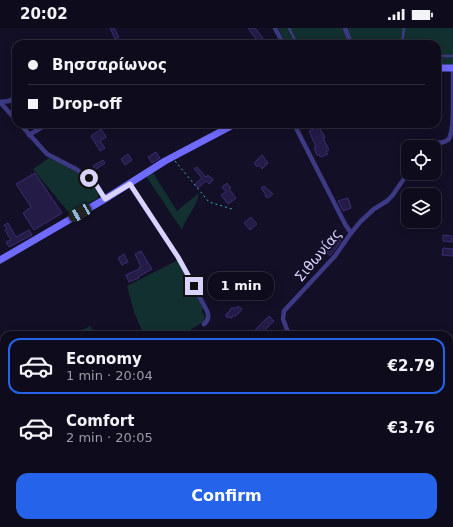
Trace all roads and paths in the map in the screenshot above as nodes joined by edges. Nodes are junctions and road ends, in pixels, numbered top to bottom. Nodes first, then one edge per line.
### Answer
1 (274, 28) edge
2 (289, 28) edge
3 (345, 28) edge
4 (404, 28) edge
5 (281, 40) edge
6 (295, 40) edge
7 (350, 40) edge
8 (402, 40) edge
9 (441, 56) edge
10 (453, 56) edge
11 (441, 68) edge
12 (453, 68) edge
13 (12, 99) edge
14 (0, 102) edge
15 (12, 116) edge
16 (23, 128) edge
17 (41, 128) edge
18 (228, 128) edge
19 (296, 128) edge
20 (29, 135) junction
21 (441, 142) edge
22 (172, 158) junction
23 (403, 180) edge
24 (130, 184) junction
25 (105, 199) junction
26 (232, 209) dead end
27 (351, 233) junction
28 (0, 260) edge
29 (204, 324) dead end
30 (288, 331) edge

1 - 5 street
2 - 6 lane
3 - 7 street
4 - 8 lane
9 - 10 lane
11 - 12 street
12 - 21 street
13 - 14 street
14 - 15 street
16 - 20 street
17 - 20 street
18 - 22 street
19 - 27 street, Σιθωνίας
20 - 25 street
22 - 24 street
22 - 26 path
23 - 27 street
24 - 25 street
24 - 29 street
25 - 28 street
27 - 30 street, Σιθωνίας

